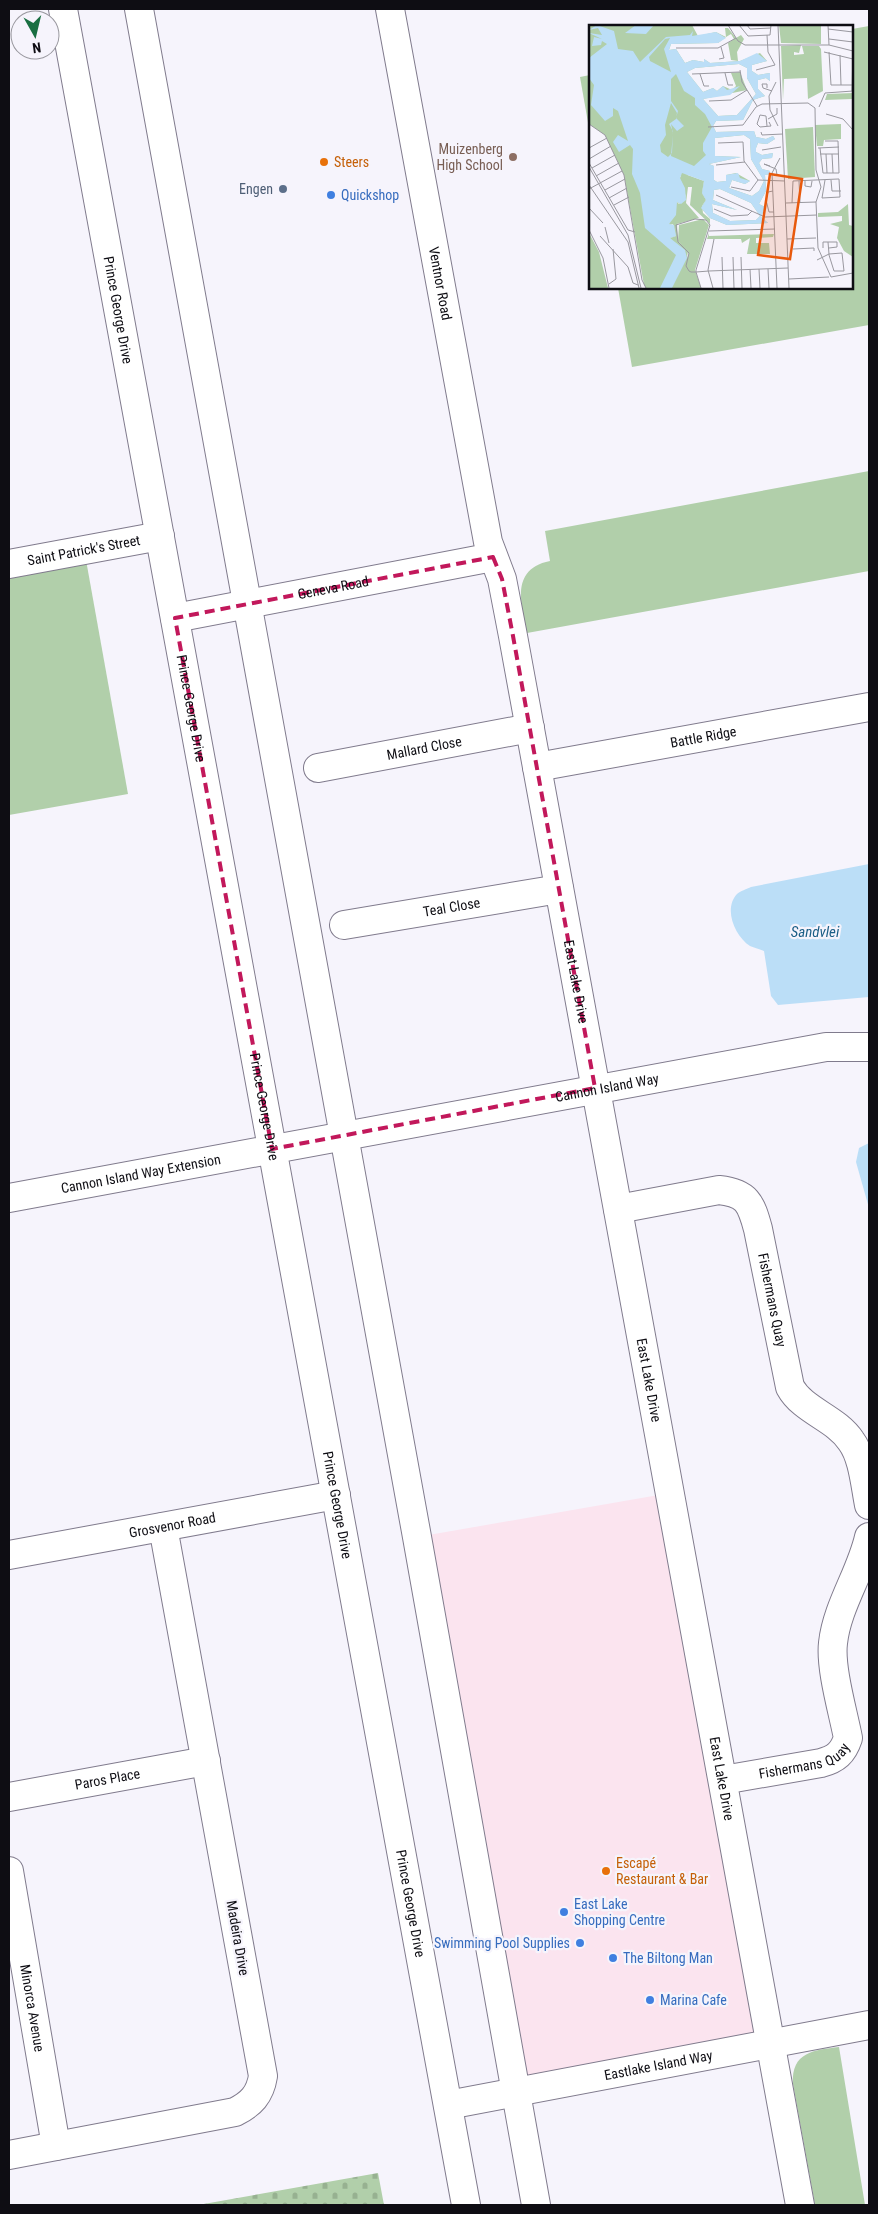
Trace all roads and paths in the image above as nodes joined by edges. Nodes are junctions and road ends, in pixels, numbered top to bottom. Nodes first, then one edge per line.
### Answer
1 (63, 9) edge
2 (139, 9) edge
3 (390, 9) edge
4 (160, 536) junction
5 (493, 557) junction
6 (9, 564) edge
7 (248, 605) junction
8 (175, 618) junction
9 (869, 707) edge
10 (530, 728) junction
11 (537, 767) junction
12 (318, 768) dead end
13 (559, 889) junction
14 (344, 925) dead end
15 (869, 1047) edge
16 (595, 1088) junction
17 (344, 1135) junction
18 (272, 1149) junction
19 (9, 1198) edge
20 (618, 1209) junction
21 (336, 1495) junction
22 (869, 1505) edge
23 (163, 1527) junction
24 (869, 1537) edge
25 (9, 1555) edge
26 (206, 1762) junction
27 (722, 1780) junction
28 (9, 1798) edge
29 (9, 1871) edge
30 (869, 2025) edge
31 (771, 2044) junction
32 (516, 2092) junction
33 (448, 2106) junction
34 (56, 2146) junction
35 (9, 2155) edge
36 (466, 2205) edge
37 (536, 2205) edge
38 (800, 2205) edge

1 - 4 street, Prince George Drive
2 - 7 street
3 - 5 street, Ventnor Road
4 - 6 street, Saint Patrick's Street
4 - 8 street, Prince George Drive
5 - 7 street, Geneva Road
5 - 10 street, East Lake Drive
7 - 8 street, Geneva Road
7 - 17 street
8 - 18 street, Prince George Drive
9 - 11 street, Battle Ridge
10 - 11 street, East Lake Drive
10 - 12 street, Mallard Close
11 - 13 street, East Lake Drive
13 - 14 street, Teal Close
13 - 16 street, East Lake Drive
15 - 16 street, Cannon Island Way
16 - 17 street, Cannon Island Way
16 - 20 street, East Lake Drive
17 - 18 street, Cannon Island Way
17 - 32 street
18 - 19 street, Cannon Island Way Extension
18 - 21 street, Prince George Drive
20 - 22 street, Fishermans Quay
20 - 27 street, East Lake Drive
21 - 23 street, Grosvenor Road
21 - 33 street, Prince George Drive
23 - 25 street, Grosvenor Road
23 - 26 street, Madeira Drive
24 - 27 street, Fishermans Quay
26 - 28 street, Paros Place
26 - 34 street, Madeira Drive
27 - 31 street, East Lake Drive
29 - 34 street, Minorca Avenue
30 - 31 street, Eastlake Island Way
31 - 32 street, Eastlake Island Way
31 - 38 street, East Lake Drive
32 - 33 street, Eastlake Island Way
32 - 37 street
33 - 36 street, Prince George Drive
34 - 35 street, Madeira Drive

